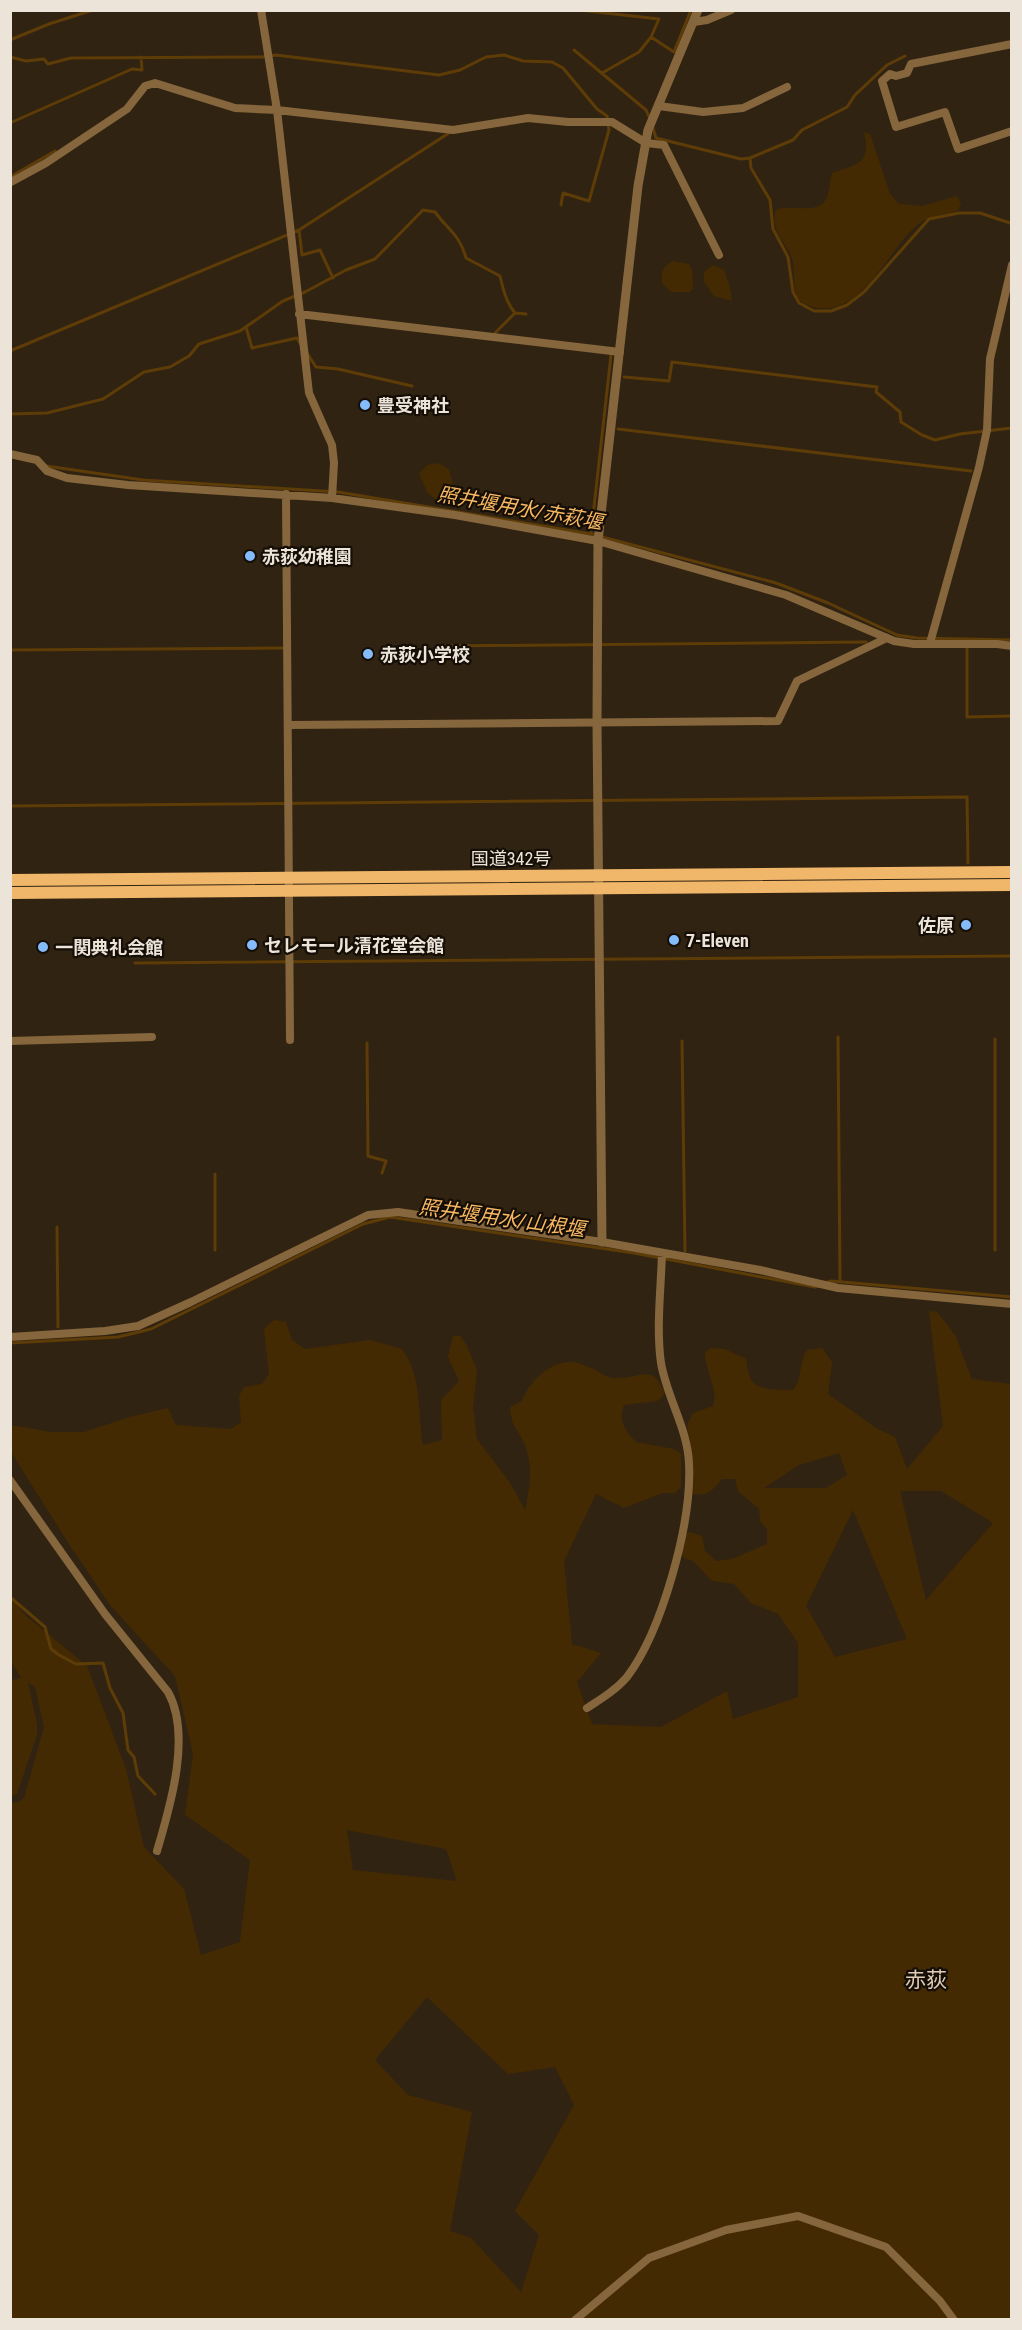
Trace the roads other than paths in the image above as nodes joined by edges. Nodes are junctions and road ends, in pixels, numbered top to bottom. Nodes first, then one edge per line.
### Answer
1 (261, 10) edge
2 (698, 10) edge
3 (731, 10) edge
4 (694, 22) junction
5 (1011, 44) edge
6 (787, 87) dead end
7 (659, 106) junction
8 (277, 110) junction
9 (1011, 131) edge
10 (646, 142) junction
11 (11, 182) edge
12 (718, 255) dead end
13 (1011, 265) edge
14 (1010, 280) edge
15 (299, 314) junction
16 (620, 352) junction
17 (10, 454) edge
18 (286, 494) junction
19 (332, 498) junction
20 (598, 541) junction
21 (887, 638) junction
22 (930, 643) junction
23 (1011, 646) edge
24 (597, 723) junction
25 (288, 725) junction
26 (1011, 872) edge
27 (599, 876) junction
28 (290, 878) junction
29 (10, 880) edge
30 (1011, 885) edge
31 (599, 889) junction
32 (288, 891) junction
33 (10, 893) edge
34 (152, 1037) dead end
35 (290, 1040) dead end
36 (10, 1041) edge
37 (602, 1242) junction
38 (662, 1253) junction
39 (1011, 1304) edge
40 (10, 1337) edge
41 (10, 1480) edge
42 (587, 1708) dead end
43 (157, 1851) dead end
44 (575, 2319) edge
45 (954, 2319) edge

1 - 8 street
2 - 4 street
3 - 4 street
4 - 7 street
5 - 9 street
6 - 7 street
7 - 10 street
8 - 10 street
8 - 11 street
8 - 15 street
10 - 12 street
10 - 16 street
13 - 14 street
14 - 22 street
15 - 16 street
15 - 19 street
16 - 20 street
17 - 18 street
18 - 19 street
18 - 25 street
19 - 20 street
20 - 21 street
20 - 24 street
21 - 22 street
21 - 24 street
22 - 23 street
24 - 25 street
24 - 27 street
25 - 28 street
26 - 27 highway, 国道342号
27 - 28 highway, 国道342号
27 - 31 street
28 - 29 highway, 国道342号
28 - 32 street
30 - 31 highway, 国道342号
31 - 32 highway, 国道342号
31 - 37 street
32 - 33 highway, 国道342号
32 - 35 street
34 - 36 street
37 - 38 street
37 - 40 street
38 - 39 street
38 - 42 street
41 - 43 street
44 - 45 street

